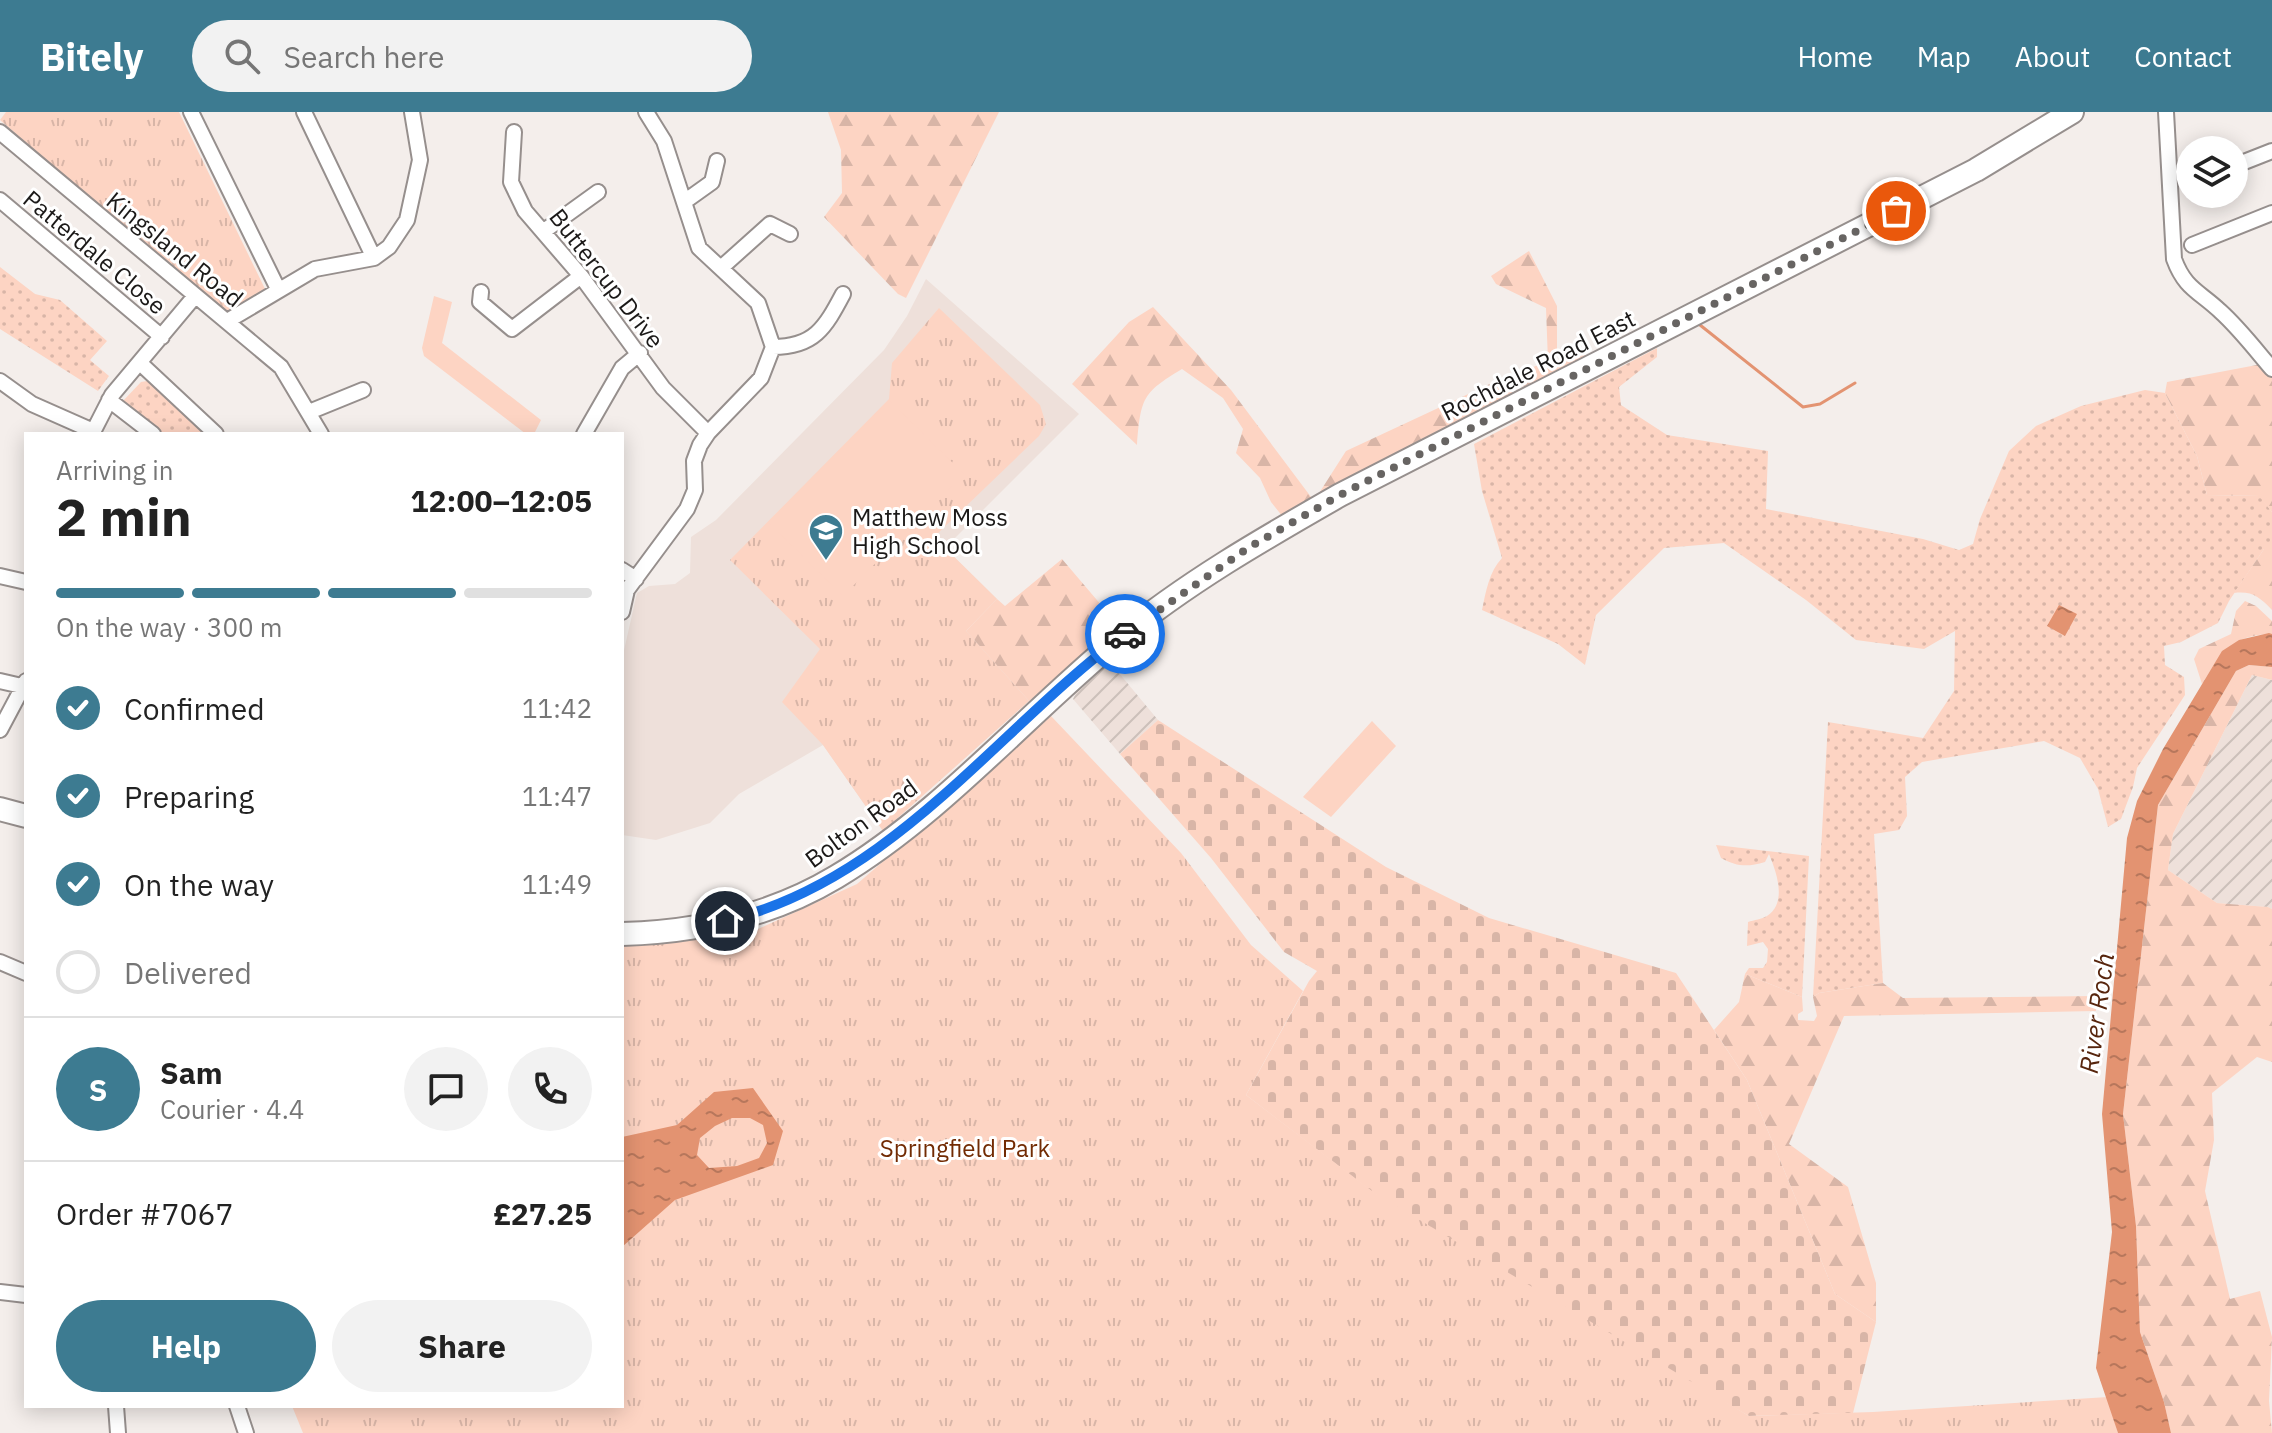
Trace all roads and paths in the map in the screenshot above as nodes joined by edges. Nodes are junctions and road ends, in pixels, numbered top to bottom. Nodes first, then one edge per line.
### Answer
1 (191, 112) edge
2 (304, 112) edge
3 (412, 112) edge
4 (646, 112) edge
5 (2072, 112) edge
6 (2166, 112) edge
7 (0, 132) edge
8 (514, 132) dead end
9 (2272, 151) edge
10 (2248, 160) edge
11 (717, 161) dead end
12 (598, 192) dead end
13 (0, 200) edge
14 (684, 202) junction
15 (2272, 213) edge
16 (544, 231) junction
17 (790, 234) dead end
18 (2192, 245) dead end
19 (374, 258) junction
20 (722, 267) junction
21 (581, 276) junction
22 (278, 289) junction
23 (481, 292) dead end
24 (843, 294) dead end
25 (195, 296) junction
26 (229, 320) junction
27 (162, 337) junction
28 (773, 347) junction
29 (640, 353) junction
30 (140, 363) junction
31 (2272, 369) edge
32 (0, 381) edge
33 (363, 390) dead end
34 (109, 400) junction
35 (309, 412) junction
36 (90, 432) edge
37 (93, 432) edge
38 (150, 432) edge
39 (214, 432) edge
40 (320, 432) edge
41 (585, 432) edge
42 (708, 433) junction
43 (624, 571) edge
44 (0, 576) edge
45 (636, 579) junction
46 (24, 582) edge
47 (624, 603) edge
48 (0, 681) edge
49 (24, 685) edge
50 (24, 687) edge
51 (1050, 699) joint
52 (0, 730) edge
53 (0, 809) edge
54 (24, 815) edge
55 (624, 934) edge
56 (0, 962) edge
57 (24, 972) edge
58 (0, 1292) edge
59 (24, 1295) edge
60 (116, 1408) edge
61 (238, 1408) edge
62 (118, 1433) edge
63 (246, 1433) edge

1 - 22 street
2 - 19 street
3 - 19 street
4 - 14 street
5 - 51 highway, Rochdale Road East
6 - 31 street
7 - 25 street, Kingsland Road
8 - 16 street, Buttercup Drive
9 - 10 street
11 - 14 street
12 - 16 street
13 - 27 street, Patterdale Close
14 - 20 street
15 - 18 street
16 - 21 street, Buttercup Drive
17 - 20 street
19 - 22 street
20 - 28 street
21 - 23 street
21 - 29 street, Buttercup Drive
22 - 26 street
24 - 28 street
25 - 26 street, Kingsland Road
25 - 27 street
26 - 35 street, Kingsland Road
27 - 30 street
28 - 42 street
29 - 41 street
29 - 42 street, Buttercup Drive
30 - 34 street
30 - 39 street
32 - 36 street
33 - 35 street
34 - 37 street
34 - 38 street
35 - 40 street, Kingsland Road
42 - 45 street
43 - 45 street
44 - 46 street
45 - 47 street
48 - 49 street
50 - 52 street
51 - 55 highway, Bolton Road
53 - 54 highway
56 - 57 street
58 - 59 street
60 - 62 street
61 - 63 street

